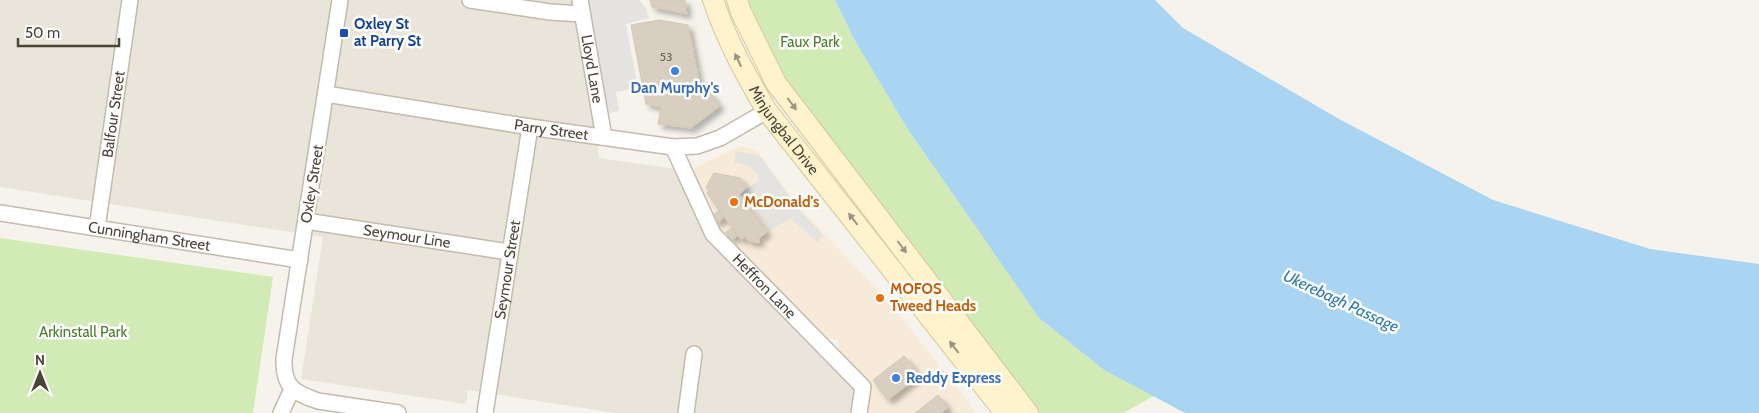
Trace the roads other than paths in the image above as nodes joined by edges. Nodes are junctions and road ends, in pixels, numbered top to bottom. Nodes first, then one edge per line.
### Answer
1 (130, 0) edge
2 (340, 0) edge
3 (470, 0) edge
4 (713, 0) edge
5 (737, 0) edge
6 (581, 7) edge
7 (326, 94) junction
8 (767, 111) junction
9 (530, 127) junction
10 (604, 137) junction
11 (672, 147) junction
12 (0, 213) edge
13 (306, 221) junction
14 (97, 228) junction
15 (509, 252) junction
16 (300, 260) junction
17 (694, 354) dead end
18 (292, 389) junction
19 (281, 413) edge
20 (398, 413) edge
21 (485, 413) edge
22 (686, 413) edge
23 (859, 413) edge
24 (1005, 413) edge
25 (1028, 413) edge

1 - 14 street, Balfour Street
2 - 7 street, Oxley Street
3 - 6 street
8 -> 4 main road, Minjungbal Drive
5 -> 25 main road, Minjungbal Drive
6 - 10 street, Lloyd Lane
7 - 9 street, Parry Street
7 - 13 street, Oxley Street
8 - 11 street, Parry Street
24 -> 8 main road, Minjungbal Drive
9 - 10 street, Parry Street
9 - 15 street, Seymour Street
10 - 11 street, Parry Street
11 - 23 street, Heffron Lane
12 - 14 street, Cunningham Street
13 - 15 street, Seymour Line
13 - 16 street, Oxley Street
14 - 16 street, Cunningham Street
15 - 21 street, Seymour Street
16 - 18 street, Oxley Street
17 - 22 street
18 - 19 street
18 - 20 street

